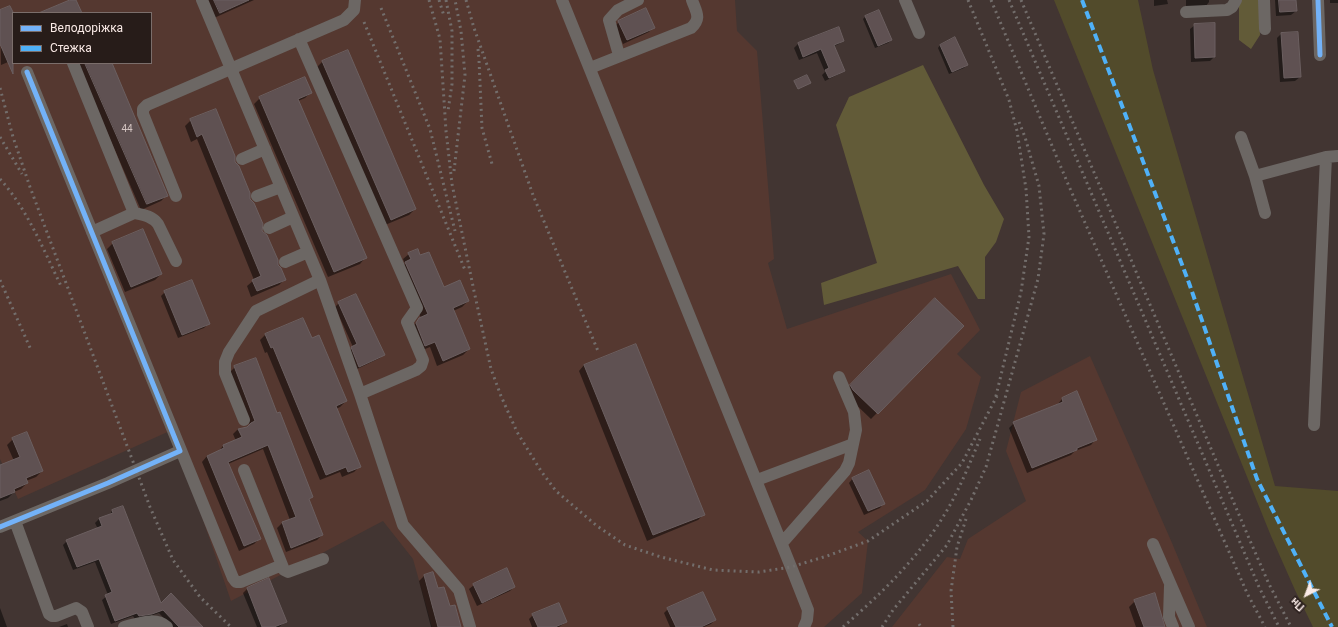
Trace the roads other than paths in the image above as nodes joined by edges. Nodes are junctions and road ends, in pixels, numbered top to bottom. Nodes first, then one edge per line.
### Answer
1 (202, 0) edge
2 (355, 0) edge
3 (562, 0) edge
4 (638, 0) edge
5 (692, 0) edge
6 (905, 0) edge
7 (1236, 0) edge
8 (1264, 0) edge
9 (1318, 0) edge
10 (1186, 12) dead end
11 (1265, 29) dead end
12 (919, 33) dead end
13 (299, 39) junction
14 (619, 55) junction
15 (1320, 55) dead end
16 (73, 64) edge
17 (590, 68) junction
18 (231, 69) junction
19 (27, 72) dead end
20 (1241, 137) dead end
21 (265, 149) junction
22 (1338, 156) edge
23 (1326, 157) junction
24 (242, 159) dead end
25 (1255, 176) junction
26 (281, 187) junction
27 (176, 196) dead end
28 (257, 196) dead end
29 (134, 213) junction
30 (1265, 213) dead end
31 (293, 217) junction
32 (269, 228) dead end
33 (92, 232) junction
34 (308, 252) junction
35 (176, 261) dead end
36 (285, 262) dead end
37 (320, 280) junction
38 (839, 377) dead end
39 (360, 394) junction
40 (244, 420) dead end
41 (1314, 425) dead end
42 (852, 444) junction
43 (180, 451) junction
44 (244, 470) dead end
45 (757, 480) junction
46 (16, 521) junction
47 (0, 527) edge
48 (782, 543) junction
49 (1152, 544) dead end
50 (323, 559) dead end
51 (282, 565) junction
52 (1170, 583) junction
53 (88, 627) edge
54 (124, 627) edge
55 (167, 627) edge
56 (470, 627) edge
57 (804, 627) edge
58 (1173, 627) edge
59 (1189, 627) edge

1 - 18 street
2 - 13 street
3 - 17 street
4 - 14 street
5 - 14 street
6 - 12 street
7 - 10 street
8 - 11 street
9 - 15 street
13 - 18 street
13 - 39 street
14 - 17 street
16 - 29 street
17 - 45 street
18 - 21 street
18 - 27 street
19 - 33 street
20 - 25 street
21 - 24 street
21 - 26 street
22 - 23 street
23 - 25 street
23 - 41 street
25 - 30 street
26 - 28 street
26 - 31 street
29 - 33 street
29 - 35 street
31 - 32 street
31 - 34 street
33 - 43 street
34 - 36 street
34 - 37 street
37 - 39 street
37 - 40 street
38 - 42 street
39 - 56 street
42 - 45 street
42 - 48 street
43 - 46 street
43 - 51 street
44 - 51 street
45 - 48 street
46 - 47 street
46 - 53 street
48 - 57 street
49 - 52 street
50 - 51 street
52 - 58 street
52 - 59 street
54 - 55 street

